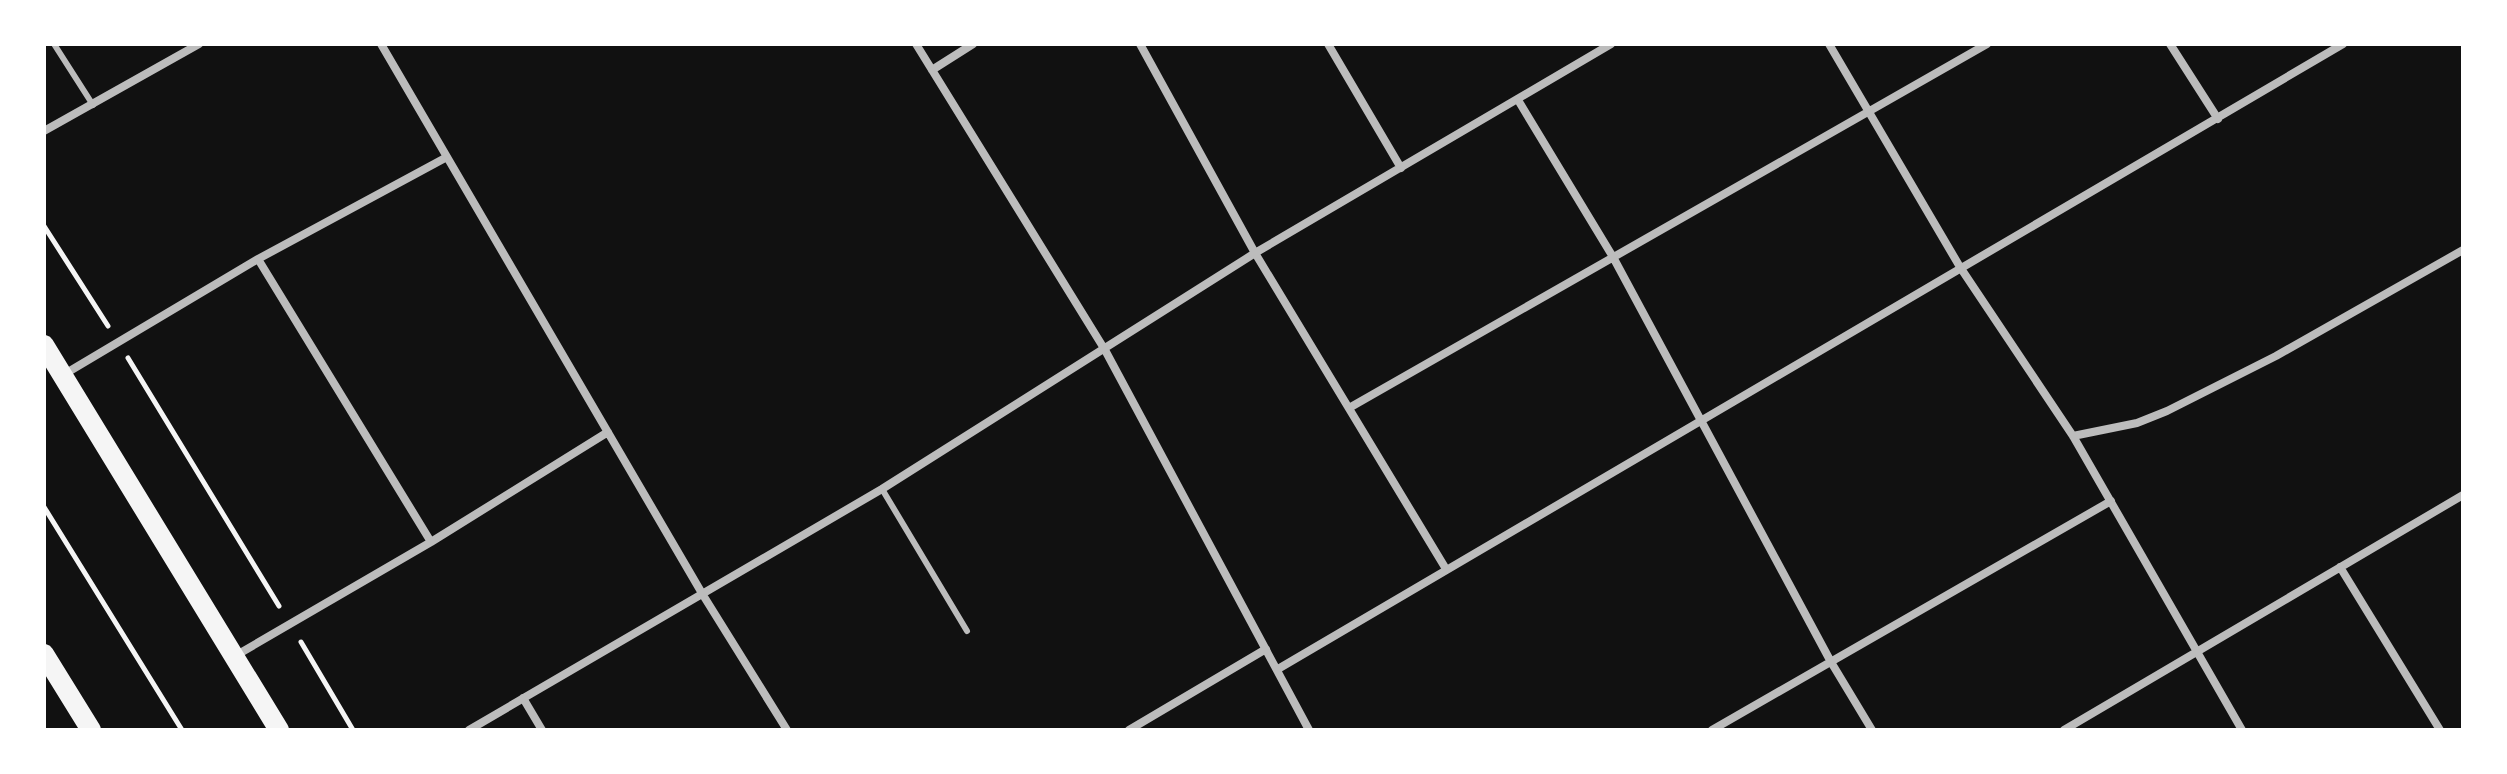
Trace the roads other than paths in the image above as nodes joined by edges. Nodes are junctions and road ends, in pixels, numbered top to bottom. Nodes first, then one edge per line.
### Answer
1 (54, 44) edge
2 (199, 44) edge
3 (381, 44) edge
4 (916, 44) edge
5 (973, 44) edge
6 (1140, 44) edge
7 (1328, 44) edge
8 (1611, 44) edge
9 (1829, 44) edge
10 (1987, 44) edge
11 (2170, 44) edge
12 (2343, 44) edge
13 (932, 70) junction
14 (1518, 100) junction
15 (93, 105) junction
16 (1868, 111) junction
17 (2218, 119) junction
18 (44, 131) edge
19 (447, 157) junction
20 (1401, 168) junction
21 (2463, 250) edge
22 (1255, 253) junction
23 (1613, 257) junction
24 (258, 259) junction
25 (1960, 267) junction
26 (44, 345) edge
27 (1105, 350) junction
28 (62, 375) junction
29 (1349, 408) junction
30 (1701, 419) junction
31 (608, 432) junction
32 (2073, 436) junction
33 (882, 489) junction
34 (2463, 495) edge
35 (2111, 501) junction
36 (431, 542) junction
37 (2340, 567) junction
38 (1446, 569) junction
39 (703, 595) junction
40 (967, 631) dead end
41 (1266, 649) junction
42 (2198, 652) junction
43 (44, 654) edge
44 (234, 656) junction
45 (1831, 662) junction
46 (1278, 669) junction
47 (523, 698) junction
48 (91, 730) edge
49 (279, 730) edge
50 (469, 730) edge
51 (542, 730) edge
52 (787, 730) edge
53 (1129, 730) edge
54 (1309, 730) edge
55 (1712, 730) edge
56 (1872, 730) edge
57 (2064, 730) edge
58 (2242, 730) edge
59 (2440, 730) edge

1 - 15 lane
2 - 15 street
3 - 19 street
4 - 13 street
5 - 13 street
6 - 22 street
7 - 20 street
8 - 14 street
9 - 16 street
10 - 16 street
11 - 17 street
12 - 17 street
13 - 27 street
14 - 20 street
14 - 23 street
15 - 18 street
16 - 23 street
16 - 25 street
17 - 25 street
19 - 24 street
19 - 31 street
20 - 22 street
21 - 32 street
22 - 27 street
22 - 29 street
23 - 29 street
23 - 30 street
24 - 28 street
24 - 36 street
25 - 30 street
25 - 32 street
26 - 28 main road
27 - 33 street
27 - 41 street
28 - 44 main road
29 - 38 street
30 - 38 street
30 - 45 street
31 - 36 street
31 - 39 street
32 - 35 street
33 - 39 street
33 - 40 lane
34 - 37 street
35 - 42 street
35 - 45 street
36 - 44 street
37 - 42 street
37 - 59 street
38 - 46 street
39 - 47 street
39 - 52 street
41 - 46 street
41 - 53 street
42 - 57 street
42 - 58 street
43 - 48 main road
44 - 49 main road
45 - 55 street
45 - 56 street
46 - 54 street
47 - 50 street
47 - 51 street

